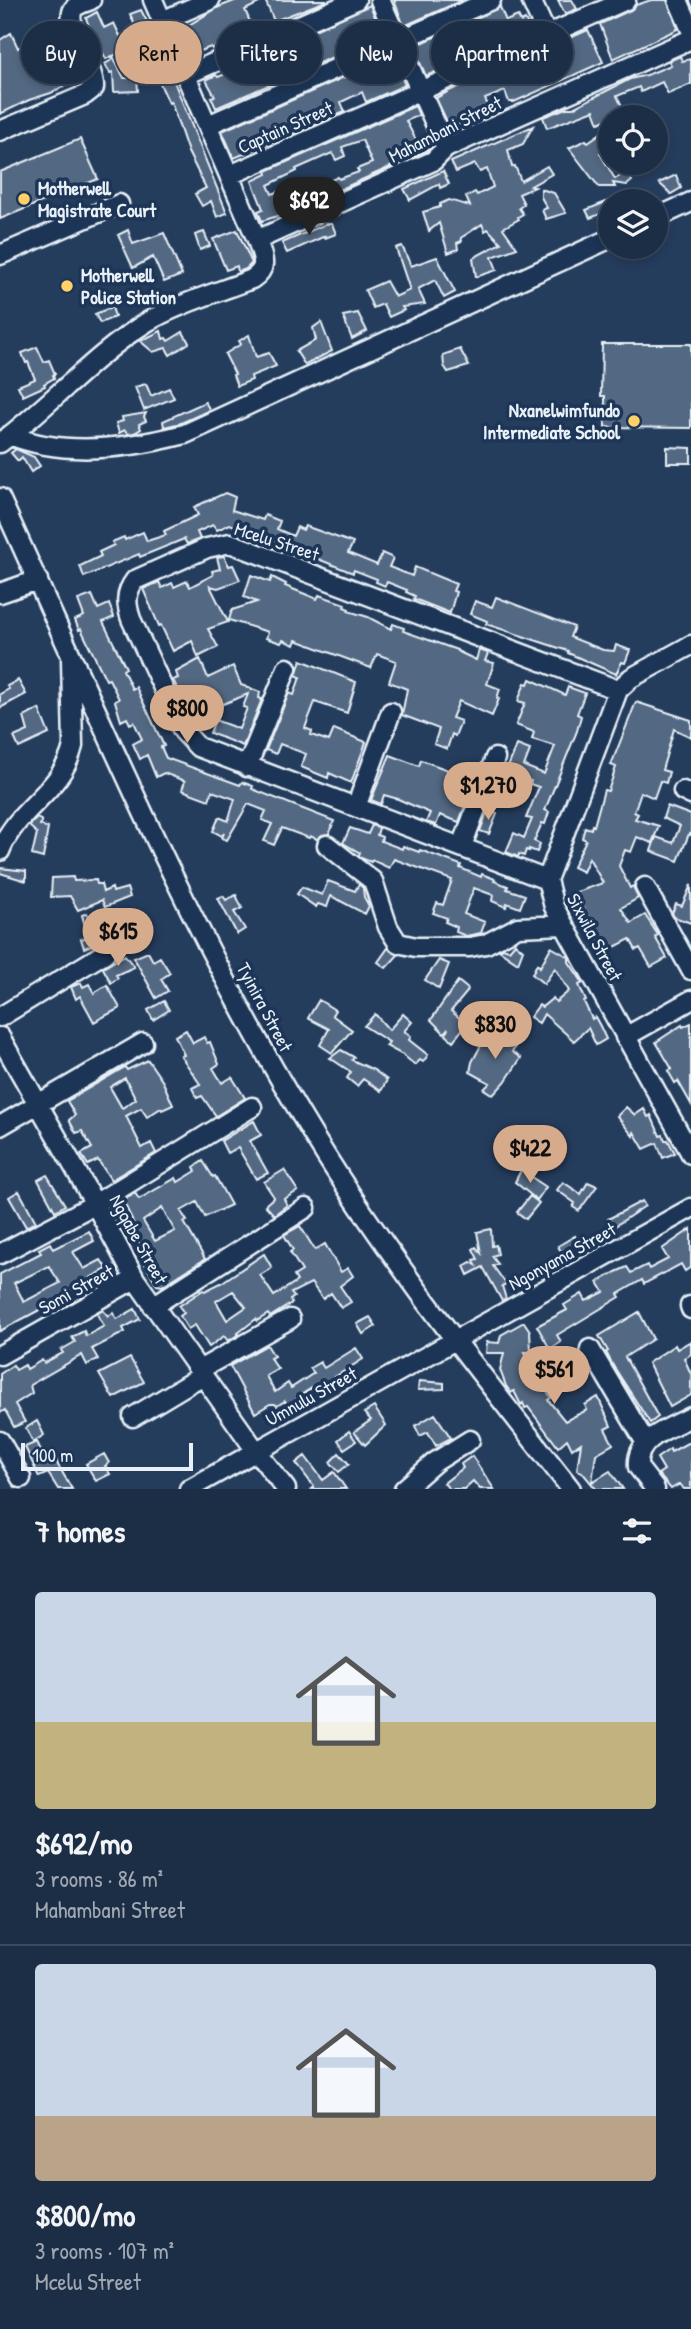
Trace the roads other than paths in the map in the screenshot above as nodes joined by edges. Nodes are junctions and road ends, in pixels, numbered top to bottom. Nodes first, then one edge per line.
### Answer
1 (91, 0) edge
2 (153, 0) edge
3 (210, 0) edge
4 (356, 0) edge
5 (380, 0) edge
6 (491, 0) edge
7 (531, 0) edge
8 (626, 0) edge
9 (678, 0) edge
10 (162, 21) joint
11 (389, 21) edge
12 (541, 21) edge
13 (573, 23) edge
14 (691, 30) edge
15 (417, 33) edge
16 (691, 39) edge
17 (202, 68) edge
18 (336, 68) edge
19 (190, 84) edge
20 (416, 84) edge
21 (435, 84) edge
22 (419, 91) junction
23 (208, 125) junction
24 (0, 131) edge
25 (446, 148) junction
26 (230, 175) junction
27 (691, 202) edge
28 (119, 204) dead end
29 (668, 213) edge
30 (257, 240) junction
31 (598, 244) edge
32 (0, 255) edge
33 (5, 439) edge
34 (0, 499) edge
35 (38, 580) junction
36 (0, 593) edge
37 (691, 645) edge
38 (70, 652) junction
39 (287, 668) dead end
40 (618, 690) junction
41 (391, 712) dead end
42 (495, 758) dead end
43 (247, 766) junction
44 (356, 807) junction
45 (327, 845) dead end
46 (462, 846) junction
47 (0, 851) edge
48 (547, 880) junction
49 (645, 887) dead end
50 (564, 925) junction
51 (106, 953) dead end
52 (691, 970) edge
53 (691, 1000) edge
54 (0, 1017) edge
55 (0, 1037) edge
56 (625, 1037) junction
57 (143, 1043) dead end
58 (39, 1104) junction
59 (252, 1107) dead end
60 (0, 1126) edge
61 (691, 1154) edge
62 (95, 1204) junction
63 (306, 1208) dead end
64 (691, 1208) edge
65 (0, 1254) edge
66 (135, 1279) junction
67 (153, 1306) junction
68 (290, 1318) dead end
69 (454, 1341) junction
70 (590, 1349) dead end
71 (0, 1355) edge
72 (201, 1372) junction
73 (133, 1417) dead end
74 (691, 1417) edge
75 (470, 1440) dead end
76 (0, 1441) edge
77 (646, 1443) junction
78 (256, 1451) junction
79 (21, 1478) dead end
80 (189, 1489) edge
81 (286, 1489) edge
82 (404, 1489) edge
83 (571, 1489) edge
84 (655, 1489) edge

1 - 24 street
2 - 10 street
3 - 10 street
4 - 17 street
5 - 11 street
6 - 15 street
7 - 12 street
8 - 13 street, Captain Street
9 - 14 street
16 - 25 street, Mahambani Street
18 - 23 street
19 - 23 street
20 - 22 street
21 - 22 street, Captain Street
22 - 25 street
22 - 26 street, Captain Street
23 - 26 street
25 - 30 street, Mahambani Street
26 - 30 street
27 - 29 street
28 - 32 street
30 - 33 street
31 - 33 street
34 - 35 street, Tyinira Street
35 - 36 street
35 - 38 street, Tyinira Street
37 - 40 street
38 - 47 street
38 - 69 street, Tyinira Street
39 - 43 street
40 - 43 street, Mcelu Street
40 - 48 street, Sixwila Street
41 - 44 street
42 - 46 street
43 - 44 street, Mcelu Street
44 - 46 street, Mcelu Street
45 - 50 street
46 - 48 street, Mcelu Street
48 - 50 street, Sixwila Street
49 - 52 street
50 - 56 street, Sixwila Street
51 - 54 street
53 - 56 street
55 - 58 street, Ngqabe Street
56 - 61 street, Sixwila Street
57 - 58 street
58 - 60 street
58 - 62 street, Ngqabe Street
59 - 62 street
62 - 65 street
62 - 66 street, Ngqabe Street
63 - 67 street
64 - 69 street, Ngonyama Street
66 - 67 street, Ngqabe Street
66 - 71 street, Somi Street
67 - 72 street, Ngqabe Street
68 - 72 street
69 - 78 street, Umnulu Street
69 - 83 street, Tyinira Street
70 - 77 street
72 - 73 street
72 - 78 street, Ngqabe Street
74 - 77 street
75 - 82 street
76 - 79 street
77 - 84 street
78 - 80 street, Umnulu Street
78 - 81 street, Ngqabe Street

